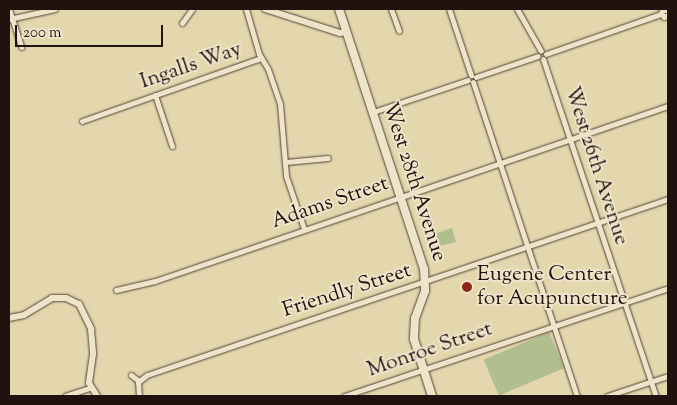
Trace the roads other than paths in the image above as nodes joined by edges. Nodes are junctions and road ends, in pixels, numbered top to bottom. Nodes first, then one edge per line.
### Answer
1 (9, 9) edge
2 (55, 9) edge
3 (192, 9) edge
4 (246, 9) edge
5 (265, 9) edge
6 (339, 9) edge
7 (392, 9) edge
8 (449, 9) edge
9 (517, 9) edge
10 (666, 14) edge
11 (10, 19) edge
12 (182, 23) dead end
13 (399, 31) dead end
14 (346, 32) junction
15 (21, 47) dead end
16 (542, 55) junction
17 (261, 58) junction
18 (472, 78) junction
19 (155, 95) junction
20 (668, 106) edge
21 (373, 112) junction
22 (82, 121) dead end
23 (570, 139) junction
24 (172, 146) dead end
25 (328, 158) dead end
26 (286, 162) junction
27 (499, 163) junction
28 (401, 196) junction
29 (668, 199) edge
30 (598, 223) junction
31 (304, 230) junction
32 (527, 248) junction
33 (426, 282) junction
34 (668, 288) edge
35 (116, 290) dead end
36 (625, 303) junction
37 (9, 318) edge
38 (553, 326) junction
39 (423, 370) junction
40 (131, 375) dead end
41 (668, 376) edge
42 (139, 381) junction
43 (651, 382) junction
44 (90, 388) junction
45 (65, 396) edge
46 (97, 396) edge
47 (139, 396) edge
48 (344, 396) edge
49 (432, 396) edge
50 (577, 396) edge
51 (606, 396) edge
52 (656, 396) edge

1 - 11 street
2 - 11 street
3 - 12 street
4 - 17 street, Ingalls Way
5 - 14 street
6 - 14 main road, West 28th Avenue
7 - 13 street
8 - 18 street
9 - 16 street, West 26th Avenue
10 - 16 street
11 - 15 street
14 - 21 main road, West 28th Avenue
16 - 18 street
16 - 23 street, West 26th Avenue
17 - 19 street, Ingalls Way
17 - 26 street
18 - 21 street
18 - 27 street
19 - 22 street, Ingalls Way
19 - 24 street
20 - 23 street, Adams Street
21 - 28 main road, West 28th Avenue
23 - 27 street, Adams Street
23 - 30 street, West 26th Avenue
25 - 26 street
26 - 31 street
27 - 28 street, Adams Street
27 - 32 street
28 - 31 street, Adams Street
28 - 33 main road, West 28th Avenue
29 - 30 street, Friendly Street
30 - 32 street, Friendly Street
30 - 36 street, West 26th Avenue
31 - 35 street, Adams Street
32 - 33 street, Friendly Street
32 - 38 street
33 - 39 main road, West 28th Avenue
33 - 42 street, Friendly Street
34 - 36 street, Monroe Street
36 - 38 street, Monroe Street
36 - 43 street, West 26th Avenue
37 - 44 street
38 - 39 street, Monroe Street
38 - 50 street
39 - 48 street, Monroe Street
39 - 49 main road, West 28th Avenue
40 - 42 street
41 - 43 street
42 - 47 street
43 - 51 street
43 - 52 street, West 26th Avenue
44 - 45 street
44 - 46 street

